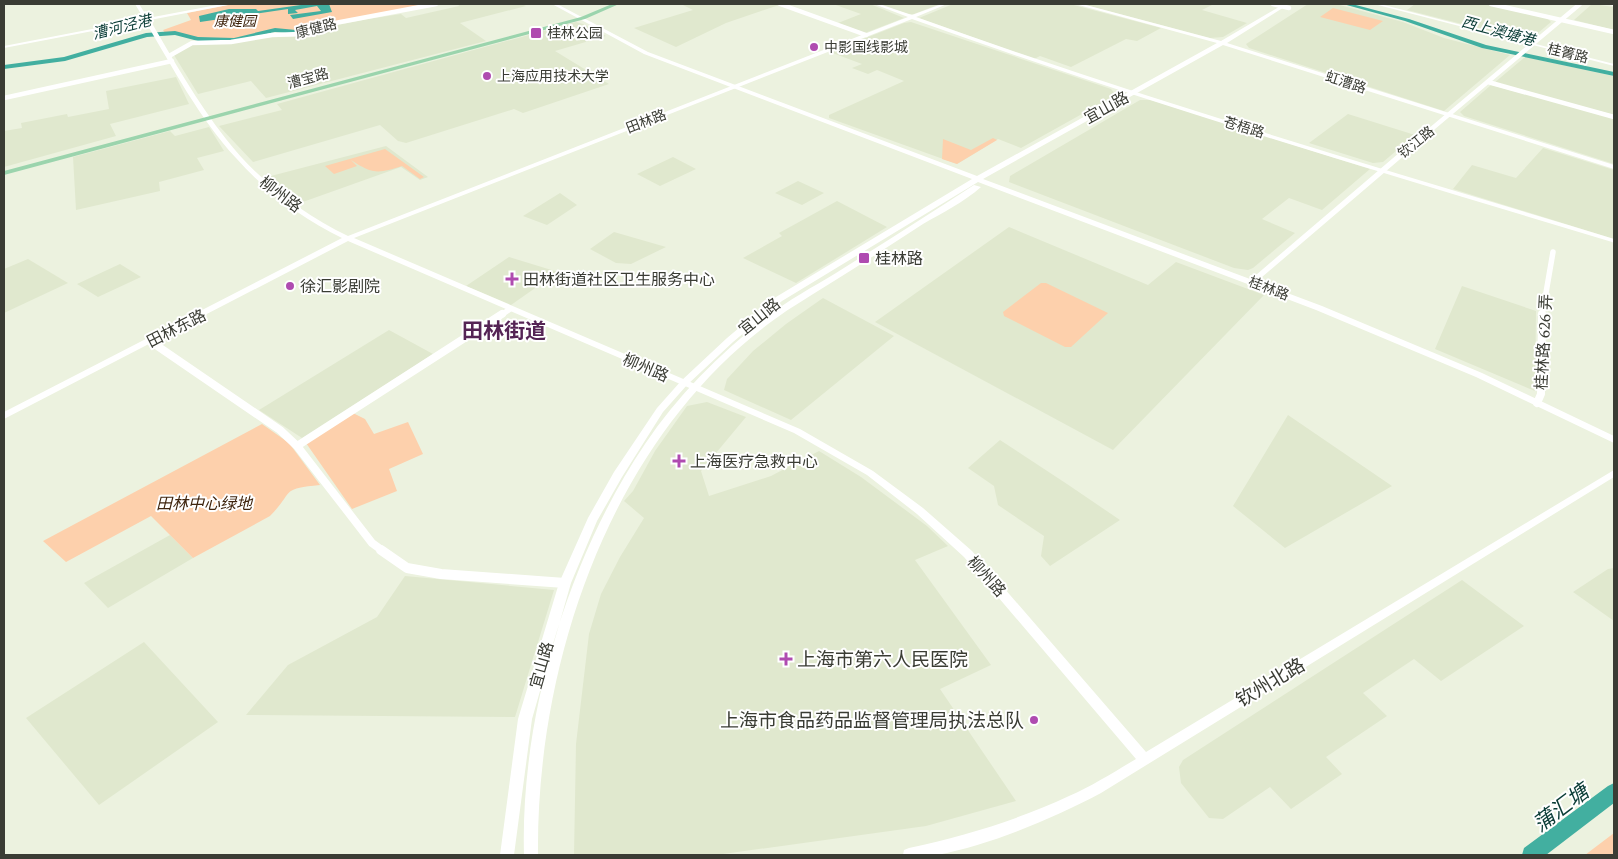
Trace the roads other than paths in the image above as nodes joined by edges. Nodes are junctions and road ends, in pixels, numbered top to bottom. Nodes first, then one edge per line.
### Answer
1 (136, 4) edge
2 (228, 4) edge
3 (436, 4) edge
4 (554, 4) edge
5 (560, 4) edge
6 (611, 4) edge
7 (616, 4) edge
8 (780, 4) edge
9 (876, 4) edge
10 (945, 4) edge
11 (1077, 4) edge
12 (1273, 4) edge
13 (1296, 4) edge
14 (1376, 4) edge
15 (1491, 4) edge
16 (1580, 4) edge
17 (1607, 4) edge
18 (1614, 5) edge
19 (1287, 6) edge
20 (581, 17) junction
21 (910, 18) junction
22 (146, 19) junction
23 (1561, 20) junction
24 (1614, 32) edge
25 (866, 35) junction
26 (1222, 43) junction
27 (1533, 44) junction
28 (1229, 45) junction
29 (4, 46) edge
30 (170, 58) junction
31 (1614, 65) edge
32 (1488, 82) junction
33 (733, 87) junction
34 (1131, 93) junction
35 (1139, 95) junction
36 (4, 98) edge
37 (1450, 115) junction
38 (207, 116) junction
39 (1614, 117) edge
40 (1614, 167) edge
41 (1382, 170) junction
42 (4, 171) edge
43 (981, 181) junction
44 (348, 238) junction
45 (1614, 241) edge
46 (1553, 252) dead end
47 (1252, 282) junction
48 (510, 309) junction
49 (150, 341) junction
50 (689, 385) junction
51 (1537, 403) junction
52 (4, 416) edge
53 (1614, 440) edge
54 (297, 446) junction
55 (1614, 473) edge
56 (565, 583) junction
57 (1144, 758) junction
58 (508, 855) edge
59 (531, 855) edge
60 (909, 855) edge

1 - 22 street, 柳州路
2 - 22 street
3 - 30 street, 康健路
4 - 20 main road, 桂林路
5 - 20 main road, 桂林路
6 - 20 main road, 漕宝路
7 - 20 main road, 漕宝路
8 - 25 street
9 - 21 street, 苍梧路
10 - 21 street, 田林路
11 - 26 main road, 虹漕路
12 - 19 street
13 - 19 main road, 宜山路
14 - 27 street, 桂箐路
15 - 23 street
16 - 23 street, 钦江路
17 - 18 street
19 - 26 main road, 宜山路
19 - 28 main road, 宜山路
20 - 33 main road, 桂林路
20 - 38 main road, 漕宝路
21 - 25 street, 田林路
21 - 34 street, 苍梧路
22 - 29 street
22 - 30 street, 柳州路
23 - 24 street
23 - 27 street, 钦江路
25 - 33 street, 田林路
26 - 28 main road, 虹漕路
26 - 34 main road, 宜山路
27 - 31 street, 桂箐路
27 - 32 street, 钦江路
28 - 35 main road, 宜山路
28 - 37 main road, 虹漕路
30 - 36 street, 康健路
30 - 38 street, 柳州路
32 - 37 street, 钦江路
32 - 39 street
33 - 43 main road, 桂林路
33 - 44 street, 田林路
34 - 35 street, 苍梧路
34 - 43 main road, 宜山路
35 - 41 street, 苍梧路
35 - 43 main road, 宜山路
37 - 40 main road, 虹漕路
37 - 41 street, 钦江路
38 - 42 main road, 漕宝路
38 - 44 street, 柳州路
41 - 45 street, 苍梧路
41 - 47 street, 钦江路
43 - 47 main road, 桂林路
43 - 50 main road, 宜山路
44 - 48 street, 柳州路
44 - 49 street, 田林东路
46 - 51 street, 桂林路 626 弄
47 - 51 main road, 桂林路
48 - 50 street, 柳州路
48 - 54 street
49 - 52 street, 田林东路
49 - 54 street
50 - 56 main road, 宜山路
50 - 57 street, 柳州路
50 - 59 main road, 宜山路
51 - 53 main road, 桂林路
54 - 56 street
55 - 57 street, 钦州北路
56 - 58 main road, 宜山路
57 - 60 street, 钦州北路

